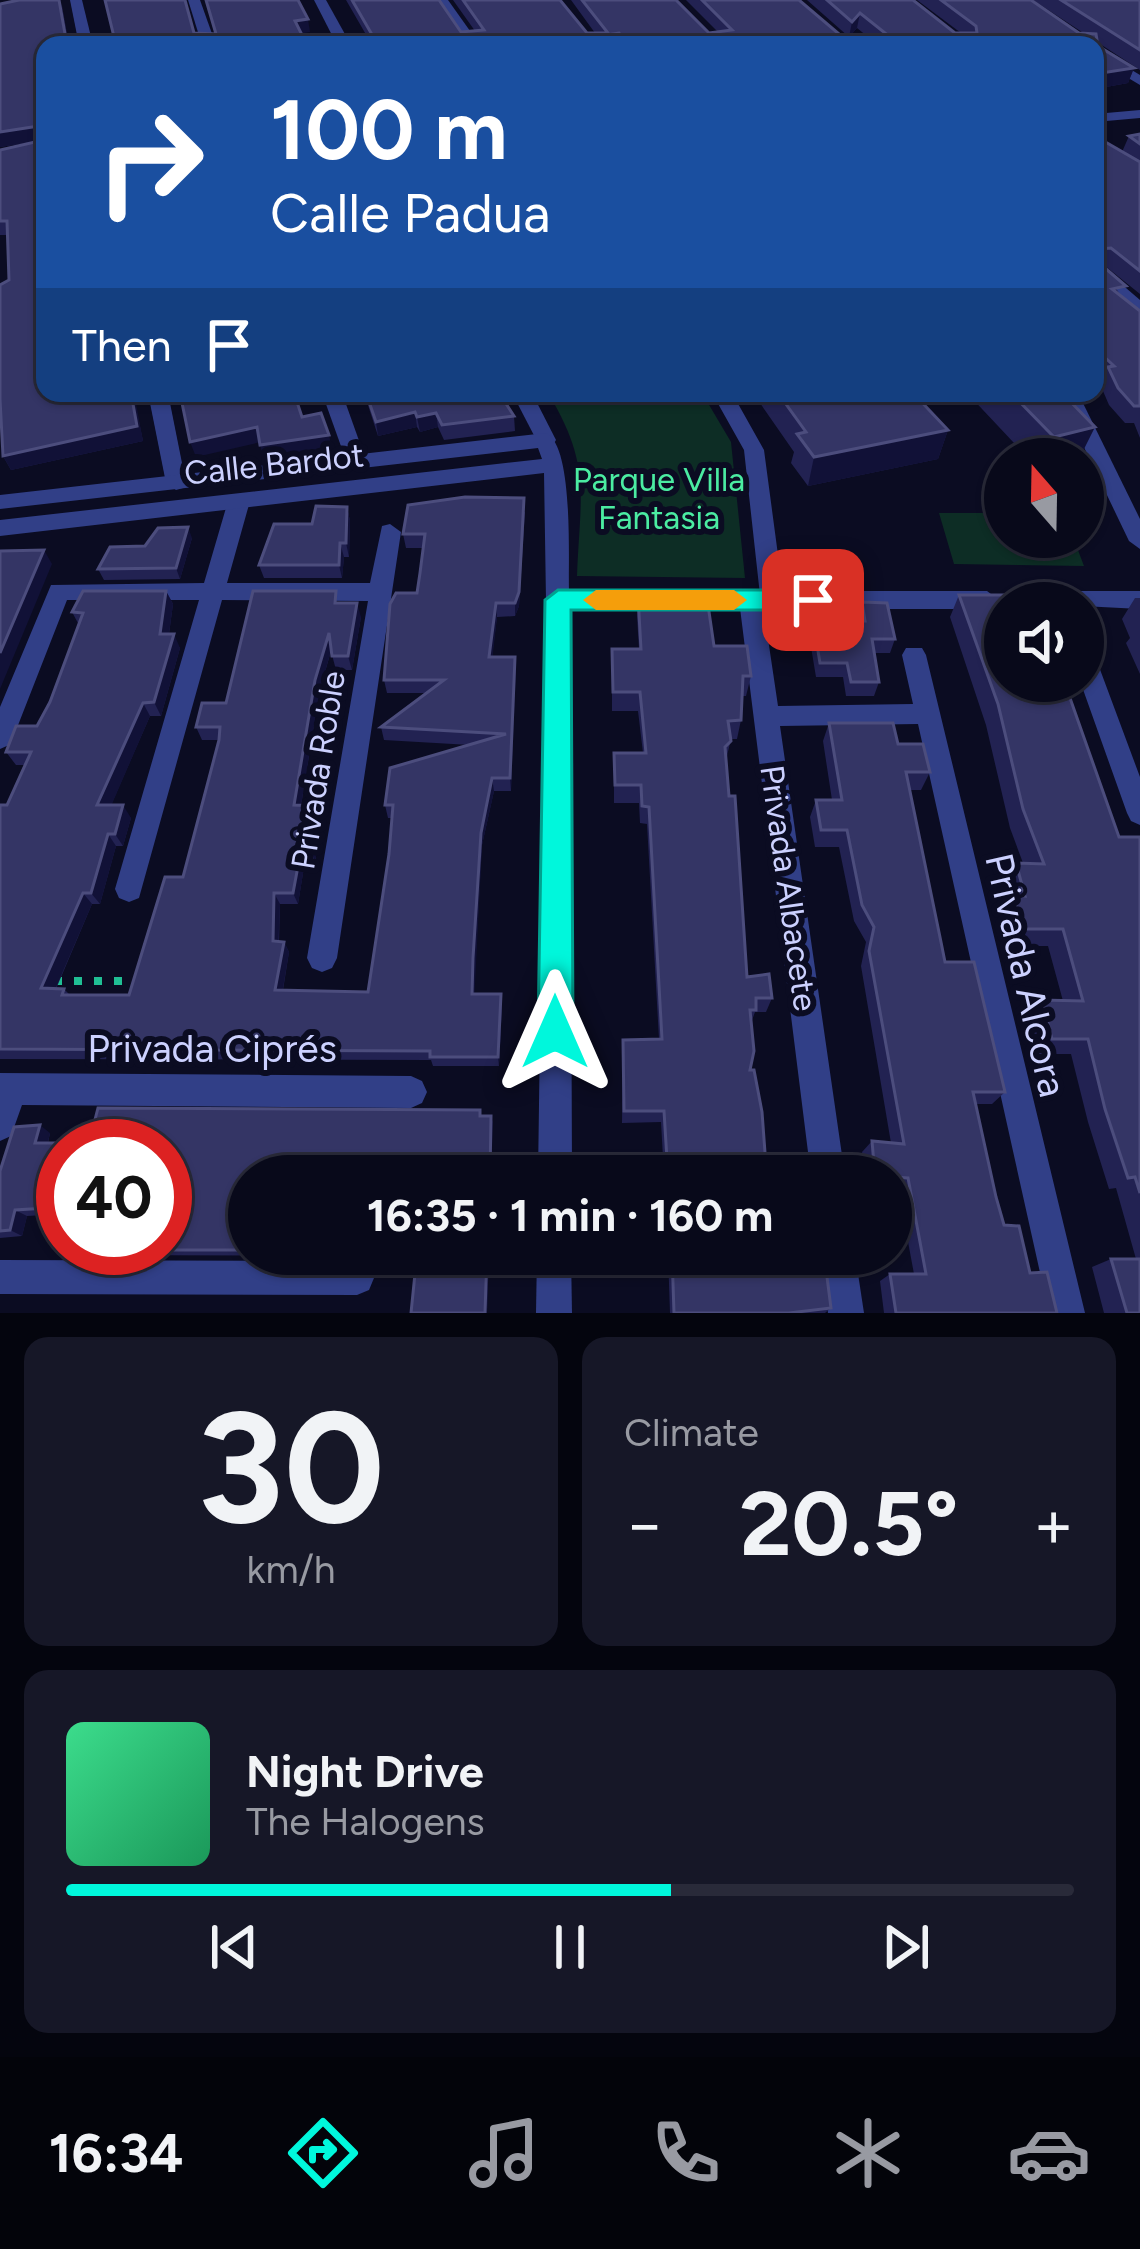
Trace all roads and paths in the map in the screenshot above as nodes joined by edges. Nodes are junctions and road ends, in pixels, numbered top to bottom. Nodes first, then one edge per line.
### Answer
1 (76, 0) edge
2 (194, 0) edge
3 (320, 0) edge
4 (442, 0) edge
5 (84, 36) edge
6 (206, 36) edge
7 (339, 36) edge
8 (467, 36) edge
9 (1104, 58) edge
10 (1140, 82) edge
11 (1140, 114) edge
12 (1104, 117) edge
13 (1104, 278) edge
14 (1140, 309) edge
15 (160, 402) edge
16 (335, 402) edge
17 (526, 402) edge
18 (727, 402) edge
19 (1072, 402) edge
20 (550, 453) junction
21 (357, 464) junction
22 (176, 483) junction
23 (85, 493) junction
24 (0, 502) edge
25 (239, 502) junction
26 (76, 519) junction
27 (0, 528) edge
28 (390, 532) dead end
29 (1140, 541) edge
30 (213, 589) junction
31 (380, 592) junction
32 (558, 600) junction
33 (761, 600) junction
34 (1104, 600) edge
35 (1140, 600) edge
36 (984, 601) edge
37 (914, 655) dead end
38 (1100, 702) edge
39 (923, 714) junction
40 (766, 716) junction
41 (0, 738) edge
42 (1140, 813) edge
43 (130, 890) dead end
44 (322, 958) dead end
45 (44, 981) edge
46 (153, 981) edge
47 (6, 1089) edge
48 (411, 1092) dead end
49 (0, 1125) edge
50 (555, 1155) edge
51 (825, 1155) edge
52 (554, 1275) edge
53 (841, 1275) edge
54 (0, 1276) edge
55 (357, 1278) dead end
56 (554, 1313) edge
57 (846, 1313) edge
58 (1067, 1313) edge

1 - 5 street
2 - 6 street
3 - 7 street
4 - 8 street
9 - 10 street
11 - 12 street
13 - 14 street
15 - 22 street
16 - 21 street
17 - 20 street
18 - 33 street, Privada Albacete
19 - 29 street
20 - 21 street, Calle Bardot
20 - 25 street, Calle Bardot
20 - 32 street
21 - 22 street, Calle Bardot
22 - 23 street, Calle Bardot
23 - 24 street, Calle Bardot
23 - 26 street
25 - 26 street, Calle Bardot
25 - 30 street
26 - 27 street, Calle Bardot
28 - 31 street, Privada Roble
30 - 31 street
30 - 41 street
30 - 43 street
31 - 44 street, Privada Roble
32 - 33 street
32 - 50 street
33 - 36 street
33 - 40 street, Privada Albacete
34 - 35 street
37 - 39 street, Privada Alcora
38 - 42 street
39 - 40 street
39 - 58 street, Privada Alcora
40 - 51 street, Privada Albacete
45 - 46 path
47 - 48 street, Privada Ciprés
47 - 49 street, Privada Ciprés
52 - 56 street
53 - 57 street
54 - 55 street

